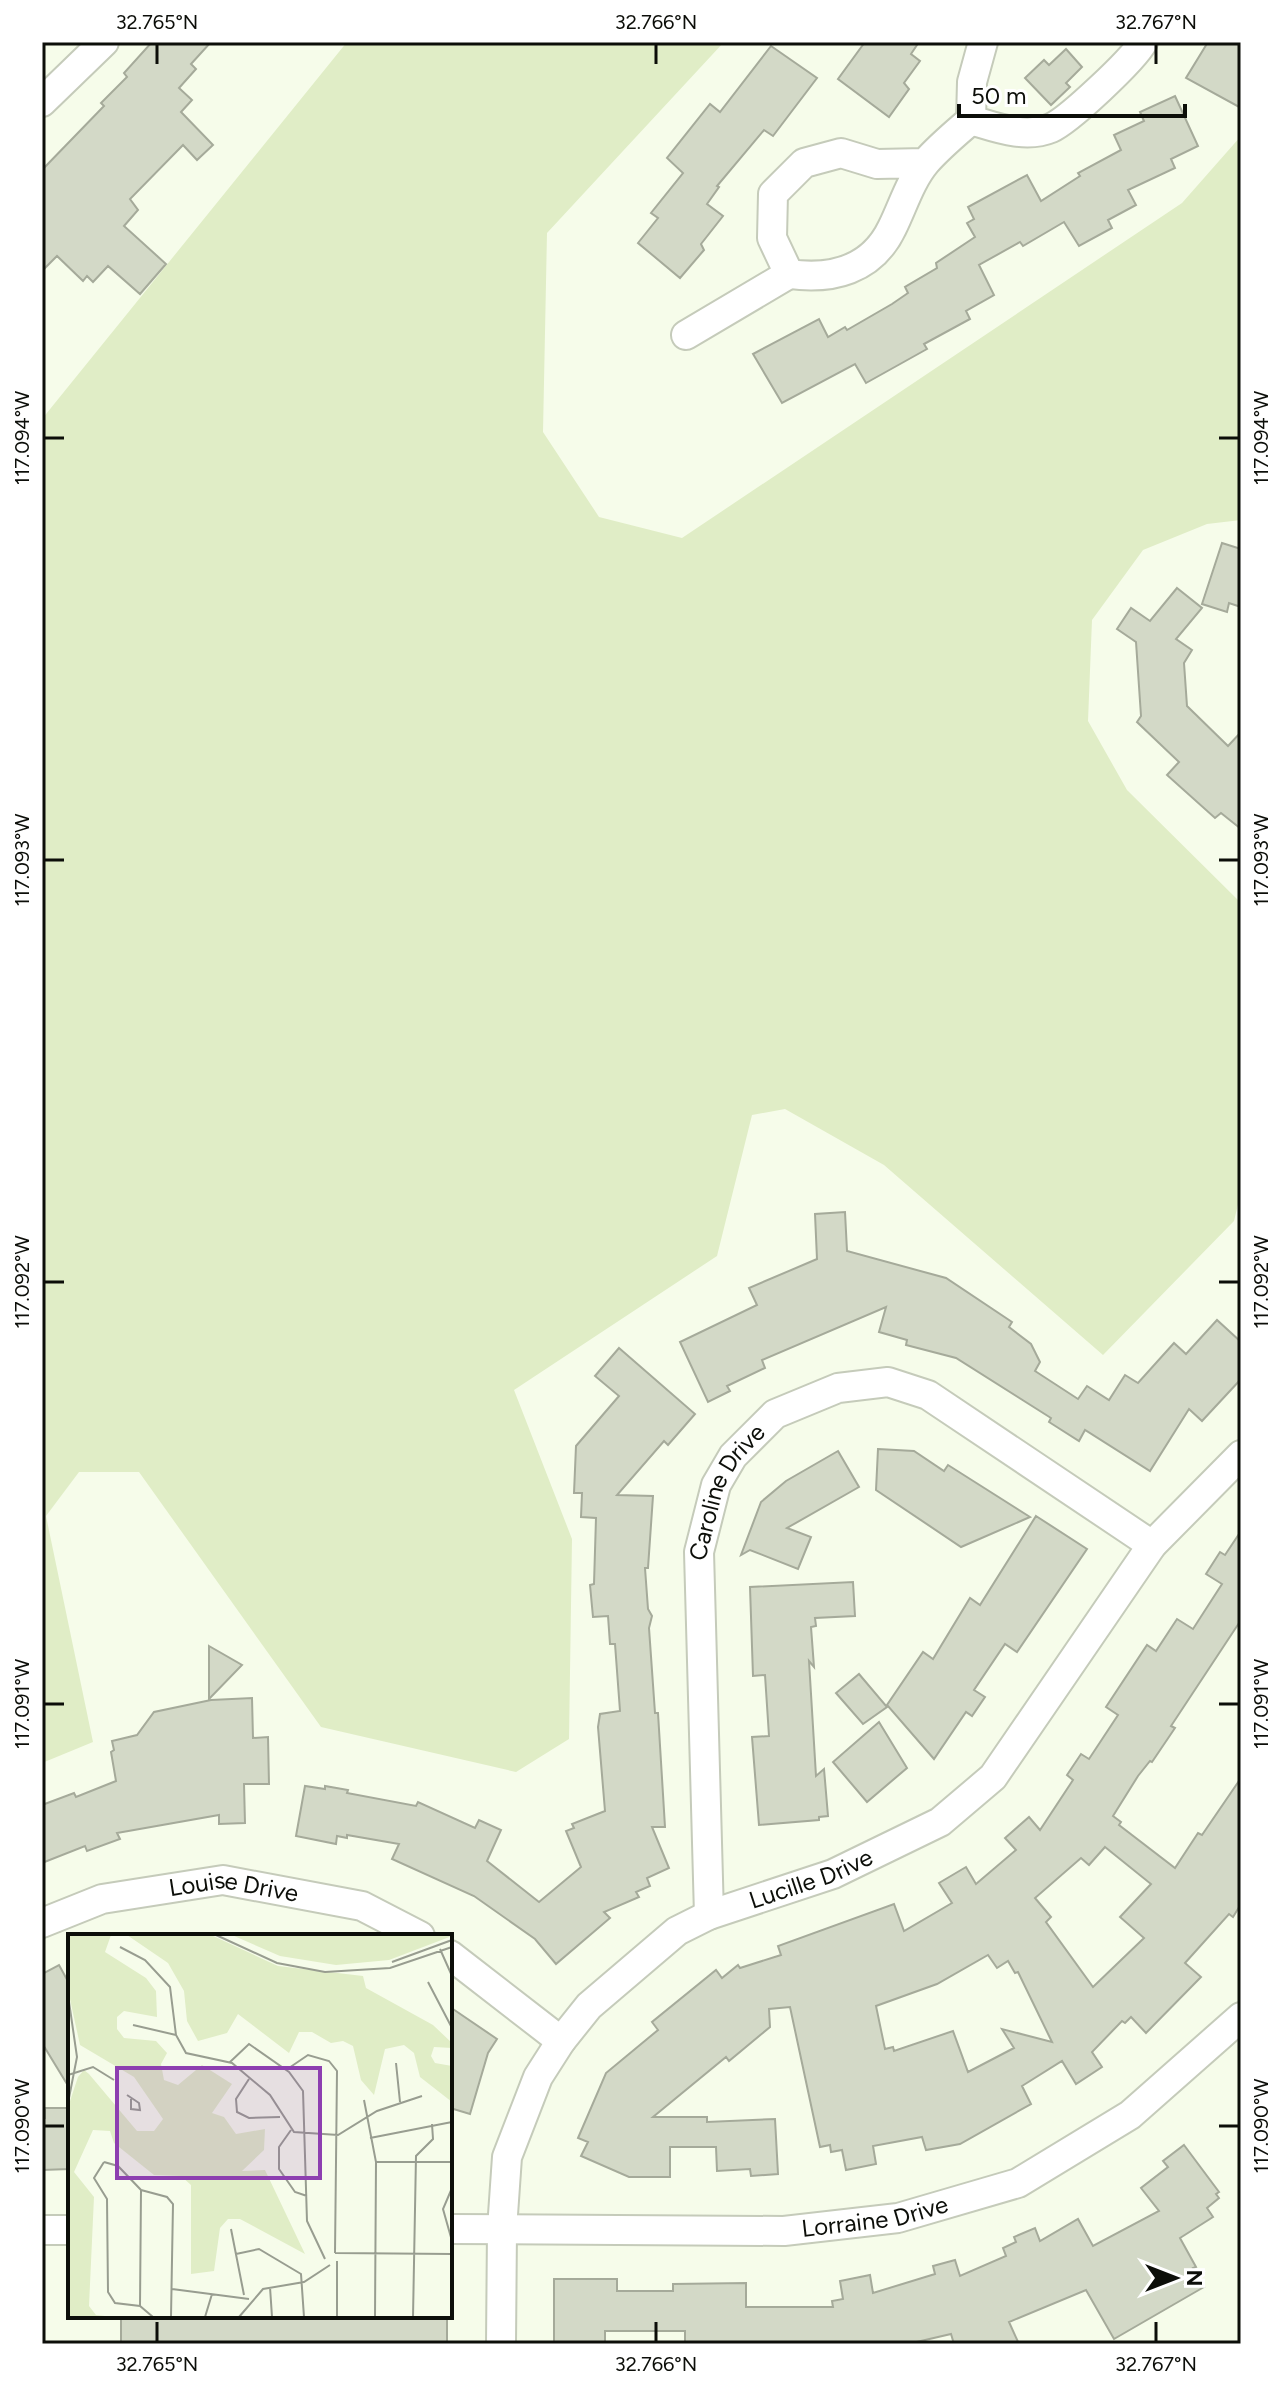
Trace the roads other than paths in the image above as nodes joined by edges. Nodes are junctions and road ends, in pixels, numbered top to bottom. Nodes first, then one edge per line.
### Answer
1 (104, 42) edge
2 (983, 42) edge
3 (1143, 42) edge
4 (42, 102) edge
5 (971, 120) junction
6 (925, 163) junction
7 (789, 274) junction
8 (686, 335) dead end
9 (1241, 1455) edge
10 (1152, 1545) junction
11 (709, 1915) junction
12 (42, 1923) edge
13 (416, 1934) edge
14 (452, 1957) edge
15 (1241, 2017) edge
16 (561, 2041) junction
17 (452, 2229) edge
18 (502, 2229) junction
19 (42, 2230) edge
20 (68, 2230) edge
21 (501, 2344) edge

1 - 4 street
2 - 5 street
3 - 5 street
5 - 6 street
6 - 7 street
6 - 7 street
7 - 8 street
9 - 10 street, Lucille Drive
10 - 11 street, Lucille Drive
10 - 11 street, Caroline Drive
11 - 16 street, Lucille Drive
12 - 13 street, Louise Drive
14 - 16 street
15 - 18 street, Lorraine Drive
16 - 18 street, Lucille Drive
17 - 18 street, Lorraine Drive
18 - 21 street, Lucille Drive
19 - 20 street

